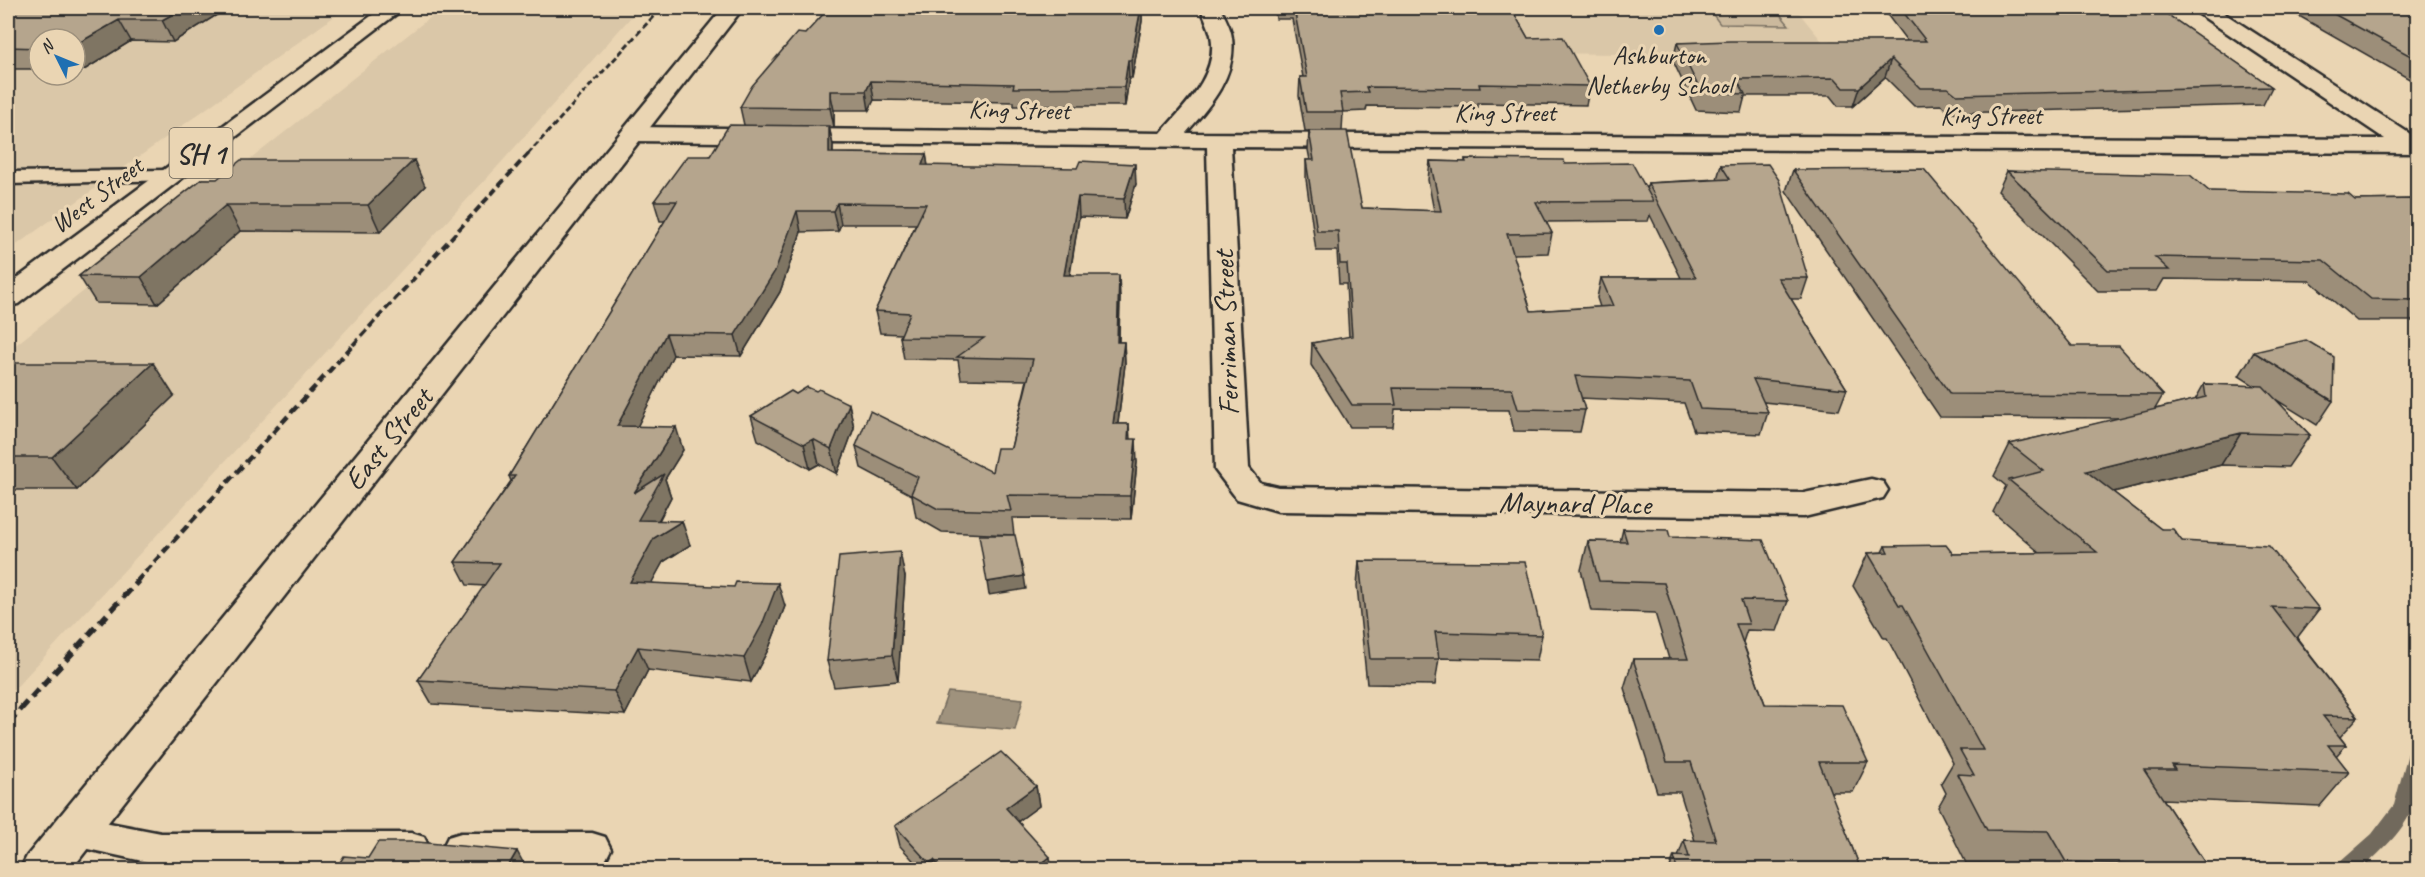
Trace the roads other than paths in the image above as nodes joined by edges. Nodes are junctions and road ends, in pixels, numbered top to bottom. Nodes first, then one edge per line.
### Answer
1 (394, 8) edge
2 (733, 8) edge
3 (1211, 8) edge
4 (2203, 8) edge
5 (633, 134) junction
6 (1219, 139) junction
7 (1167, 140) junction
8 (2415, 147) edge
9 (169, 176) junction
10 (8, 178) edge
11 (8, 298) edge
12 (1871, 490) dead end
13 (1278, 499) joint
14 (73, 832) junction
15 (592, 849) dead end
16 (43, 870) edge

1 - 9 main road, West Street / SH 1
2 - 5 main road, East Street
3 - 7 main road
4 - 8 main road
5 - 7 main road, King Street
5 - 14 main road, East Street
6 - 7 main road, King Street
6 - 8 main road, King Street
6 - 13 main road, Ferriman Street
9 - 10 lane
9 - 11 main road, West Street / SH 1
12 - 13 main road, Maynard Place
14 - 15 lane
14 - 16 main road, East Street

